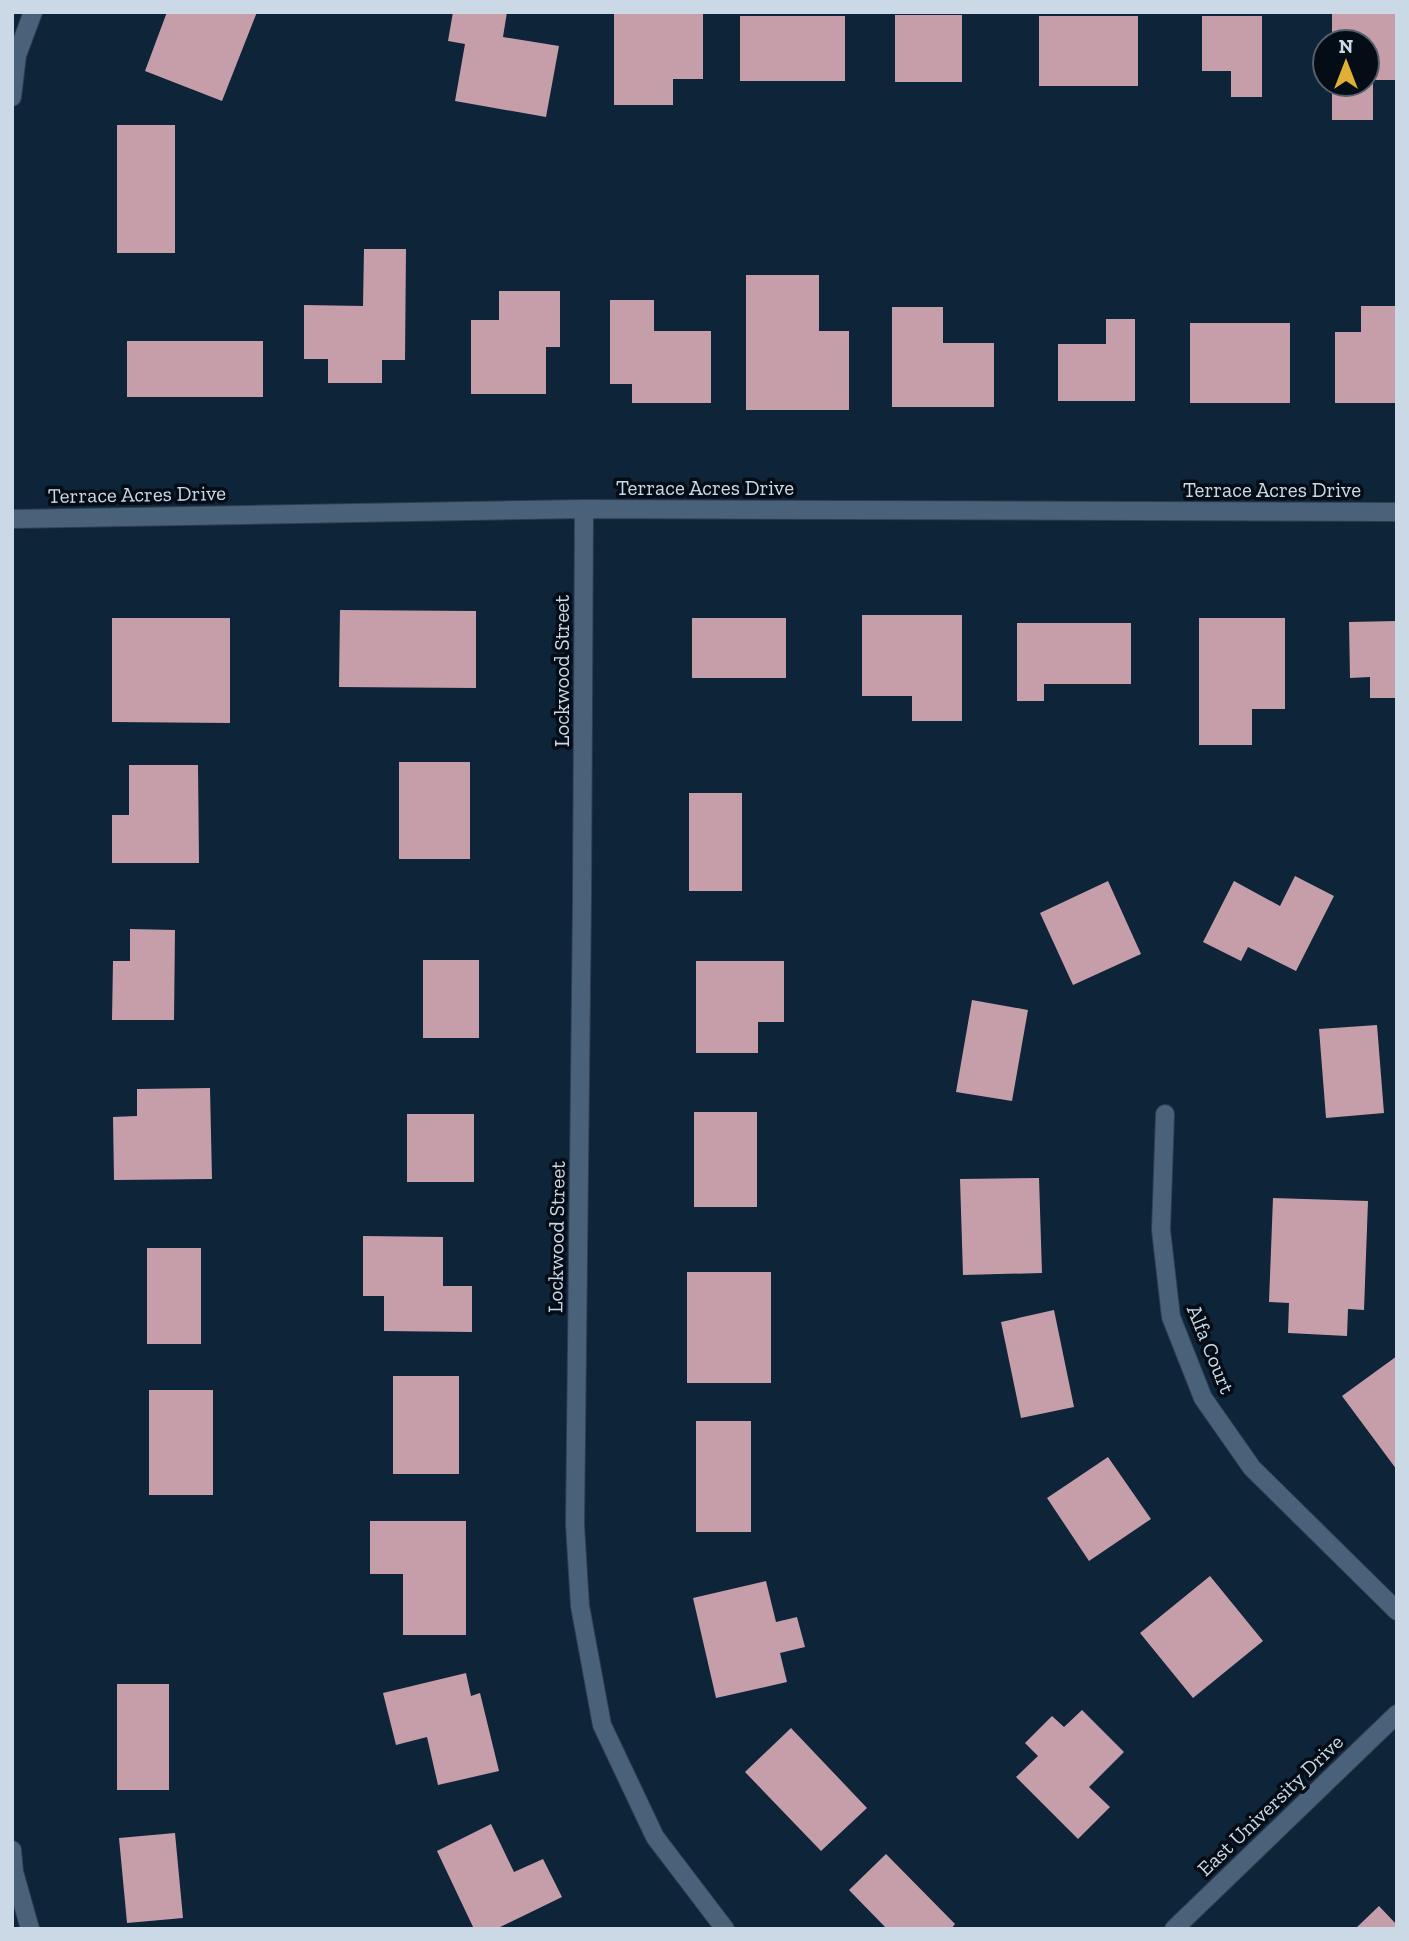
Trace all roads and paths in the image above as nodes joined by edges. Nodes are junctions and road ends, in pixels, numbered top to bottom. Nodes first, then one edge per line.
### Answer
1 (33, 12) edge
2 (12, 97) edge
3 (584, 509) junction
4 (1397, 512) edge
5 (12, 519) edge
6 (1165, 1114) dead end
7 (1397, 1611) edge
8 (1397, 1714) edge
9 (12, 1850) edge
10 (30, 1929) edge
11 (725, 1929) edge
12 (1174, 1929) edge

1 - 2 street
3 - 4 street, Terrace Acres Drive
3 - 5 street, Terrace Acres Drive
3 - 11 street, Lockwood Street
6 - 7 street, Alfa Court
8 - 12 street, East University Drive
9 - 10 street

